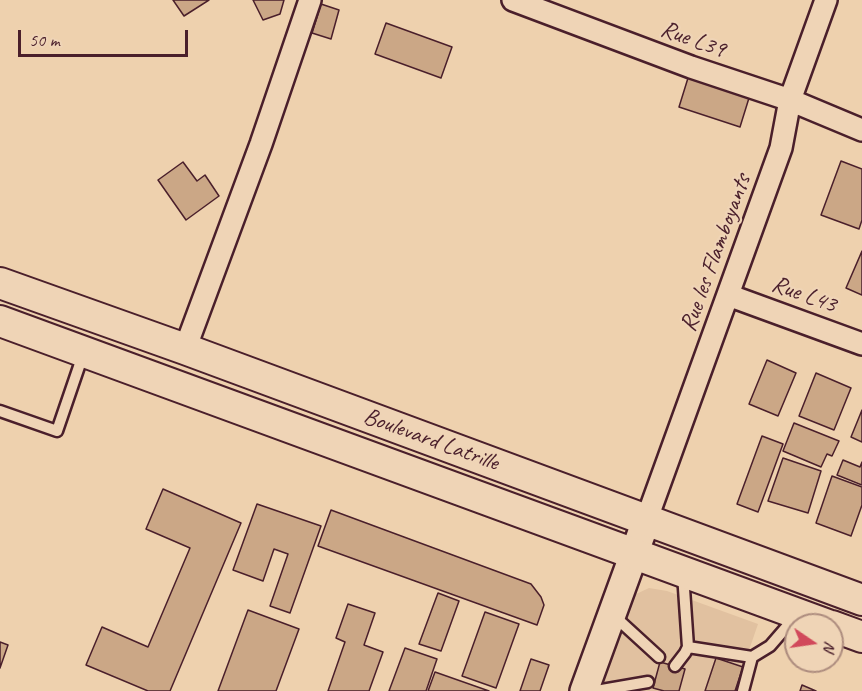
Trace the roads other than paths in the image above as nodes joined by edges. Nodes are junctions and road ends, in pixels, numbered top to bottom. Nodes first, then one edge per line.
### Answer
1 (310, 0) edge
2 (513, 0) edge
3 (826, 0) edge
4 (790, 100) junction
5 (862, 130) edge
6 (0, 269) edge
7 (11, 287) edge
8 (728, 295) junction
9 (1, 322) edge
10 (862, 344) edge
11 (185, 350) junction
12 (84, 352) junction
13 (0, 411) edge
14 (646, 521) junction
15 (634, 553) junction
16 (683, 571) junction
17 (862, 600) edge
18 (796, 613) edge
19 (612, 614) junction
20 (784, 631) edge
21 (844, 631) edge
22 (862, 638) edge
23 (688, 646) junction
24 (659, 657) dead end
25 (752, 657) junction
26 (675, 666) dead end
27 (648, 682) dead end
28 (584, 691) edge
29 (596, 691) edge
30 (743, 691) edge

1 - 11 street
2 - 4 street, Rue L39
3 - 4 street, Rue les Flamboyants
4 - 5 street, Rue L39
4 - 8 street, Rue les Flamboyants
6 - 7 street
7 - 11 main road, Boulevard Latrille
8 - 10 street, Rue L43
8 - 14 street, Rue les Flamboyants
9 - 12 main road, Boulevard Latrille
11 - 14 main road, Boulevard Latrille
12 - 13 lane
12 - 15 main road, Boulevard Latrille
14 - 15 street
14 - 17 main road, Boulevard Latrille
15 - 16 main road, Boulevard Latrille
15 - 19 street
16 - 18 main road, Boulevard Latrille
16 - 23 lane
19 - 24 lane
19 - 28 street
20 - 25 lane
21 - 22 main road, Boulevard Latrille
23 - 25 lane
23 - 26 lane
25 - 30 lane
27 - 29 lane

